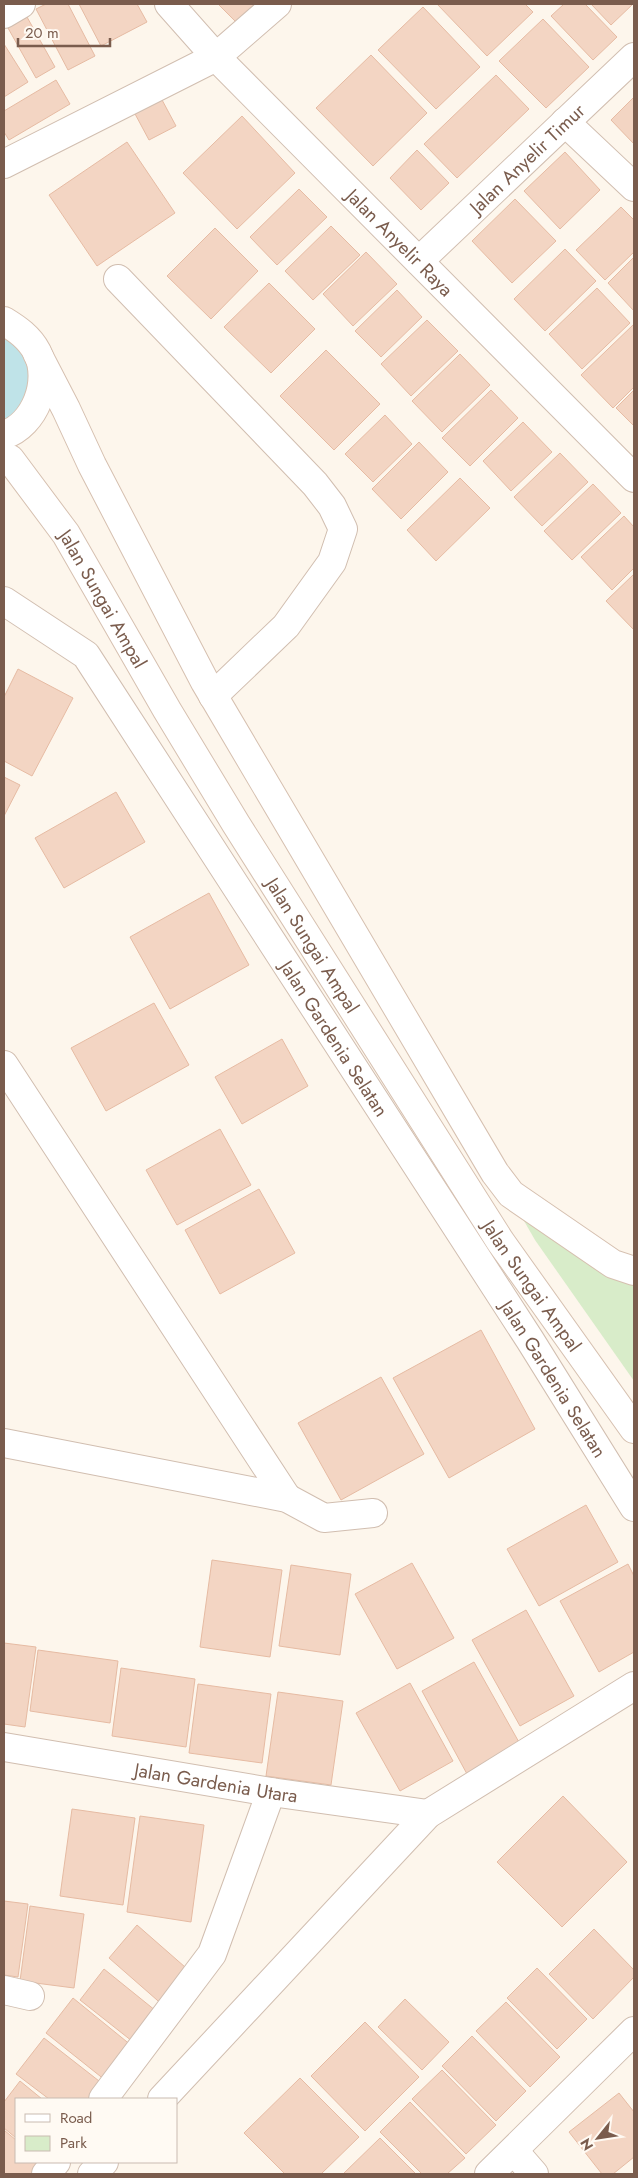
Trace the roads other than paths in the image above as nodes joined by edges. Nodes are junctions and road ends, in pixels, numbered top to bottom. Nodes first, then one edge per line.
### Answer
1 (21, 4) edge
2 (169, 4) edge
3 (277, 4) edge
4 (4, 14) edge
5 (216, 57) junction
6 (634, 57) edge
7 (566, 122) junction
8 (4, 164) edge
9 (634, 187) edge
10 (419, 262) junction
11 (118, 279) dead end
12 (4, 321) edge
13 (37, 353) junction
14 (4, 435) edge
15 (4, 456) edge
16 (634, 478) edge
17 (4, 601) edge
18 (213, 696) junction
19 (4, 1065) edge
20 (634, 1271) edge
21 (634, 1429) edge
22 (4, 1442) edge
23 (286, 1498) junction
24 (634, 1507) edge
25 (373, 1513) dead end
26 (634, 1686) edge
27 (4, 1747) edge
28 (271, 1792) junction
29 (428, 1814) junction
30 (4, 1990) edge
31 (30, 1996) dead end
32 (634, 2031) edge
33 (104, 2098) edge
34 (163, 2098) edge
35 (514, 2151) junction
36 (55, 2163) edge
37 (103, 2163) edge
38 (46, 2174) edge
39 (92, 2174) edge
40 (489, 2174) edge
41 (534, 2174) edge

1 - 4 street
2 - 5 street, Jalan Anyelir Raya
3 - 5 street
5 - 8 street
5 - 10 street, Jalan Anyelir Raya
6 - 7 street, Jalan Anyelir Timur
7 - 9 street
7 - 10 street, Jalan Anyelir Timur
10 - 16 street, Jalan Anyelir Raya
11 - 18 street
12 - 13 street
13 - 14 street
13 - 18 street, Jalan Sungai Ampal
15 - 21 street, Jalan Sungai Ampal
17 - 24 street, Jalan Gardenia Selatan
18 - 20 street, Jalan Sungai Ampal
19 - 23 street
22 - 23 street
23 - 25 street
26 - 29 street
27 - 28 street, Jalan Gardenia Utara
28 - 29 street, Jalan Gardenia Utara
28 - 33 street
29 - 34 street
30 - 31 street
32 - 35 street
35 - 40 street
35 - 41 street
36 - 38 street
37 - 39 street

